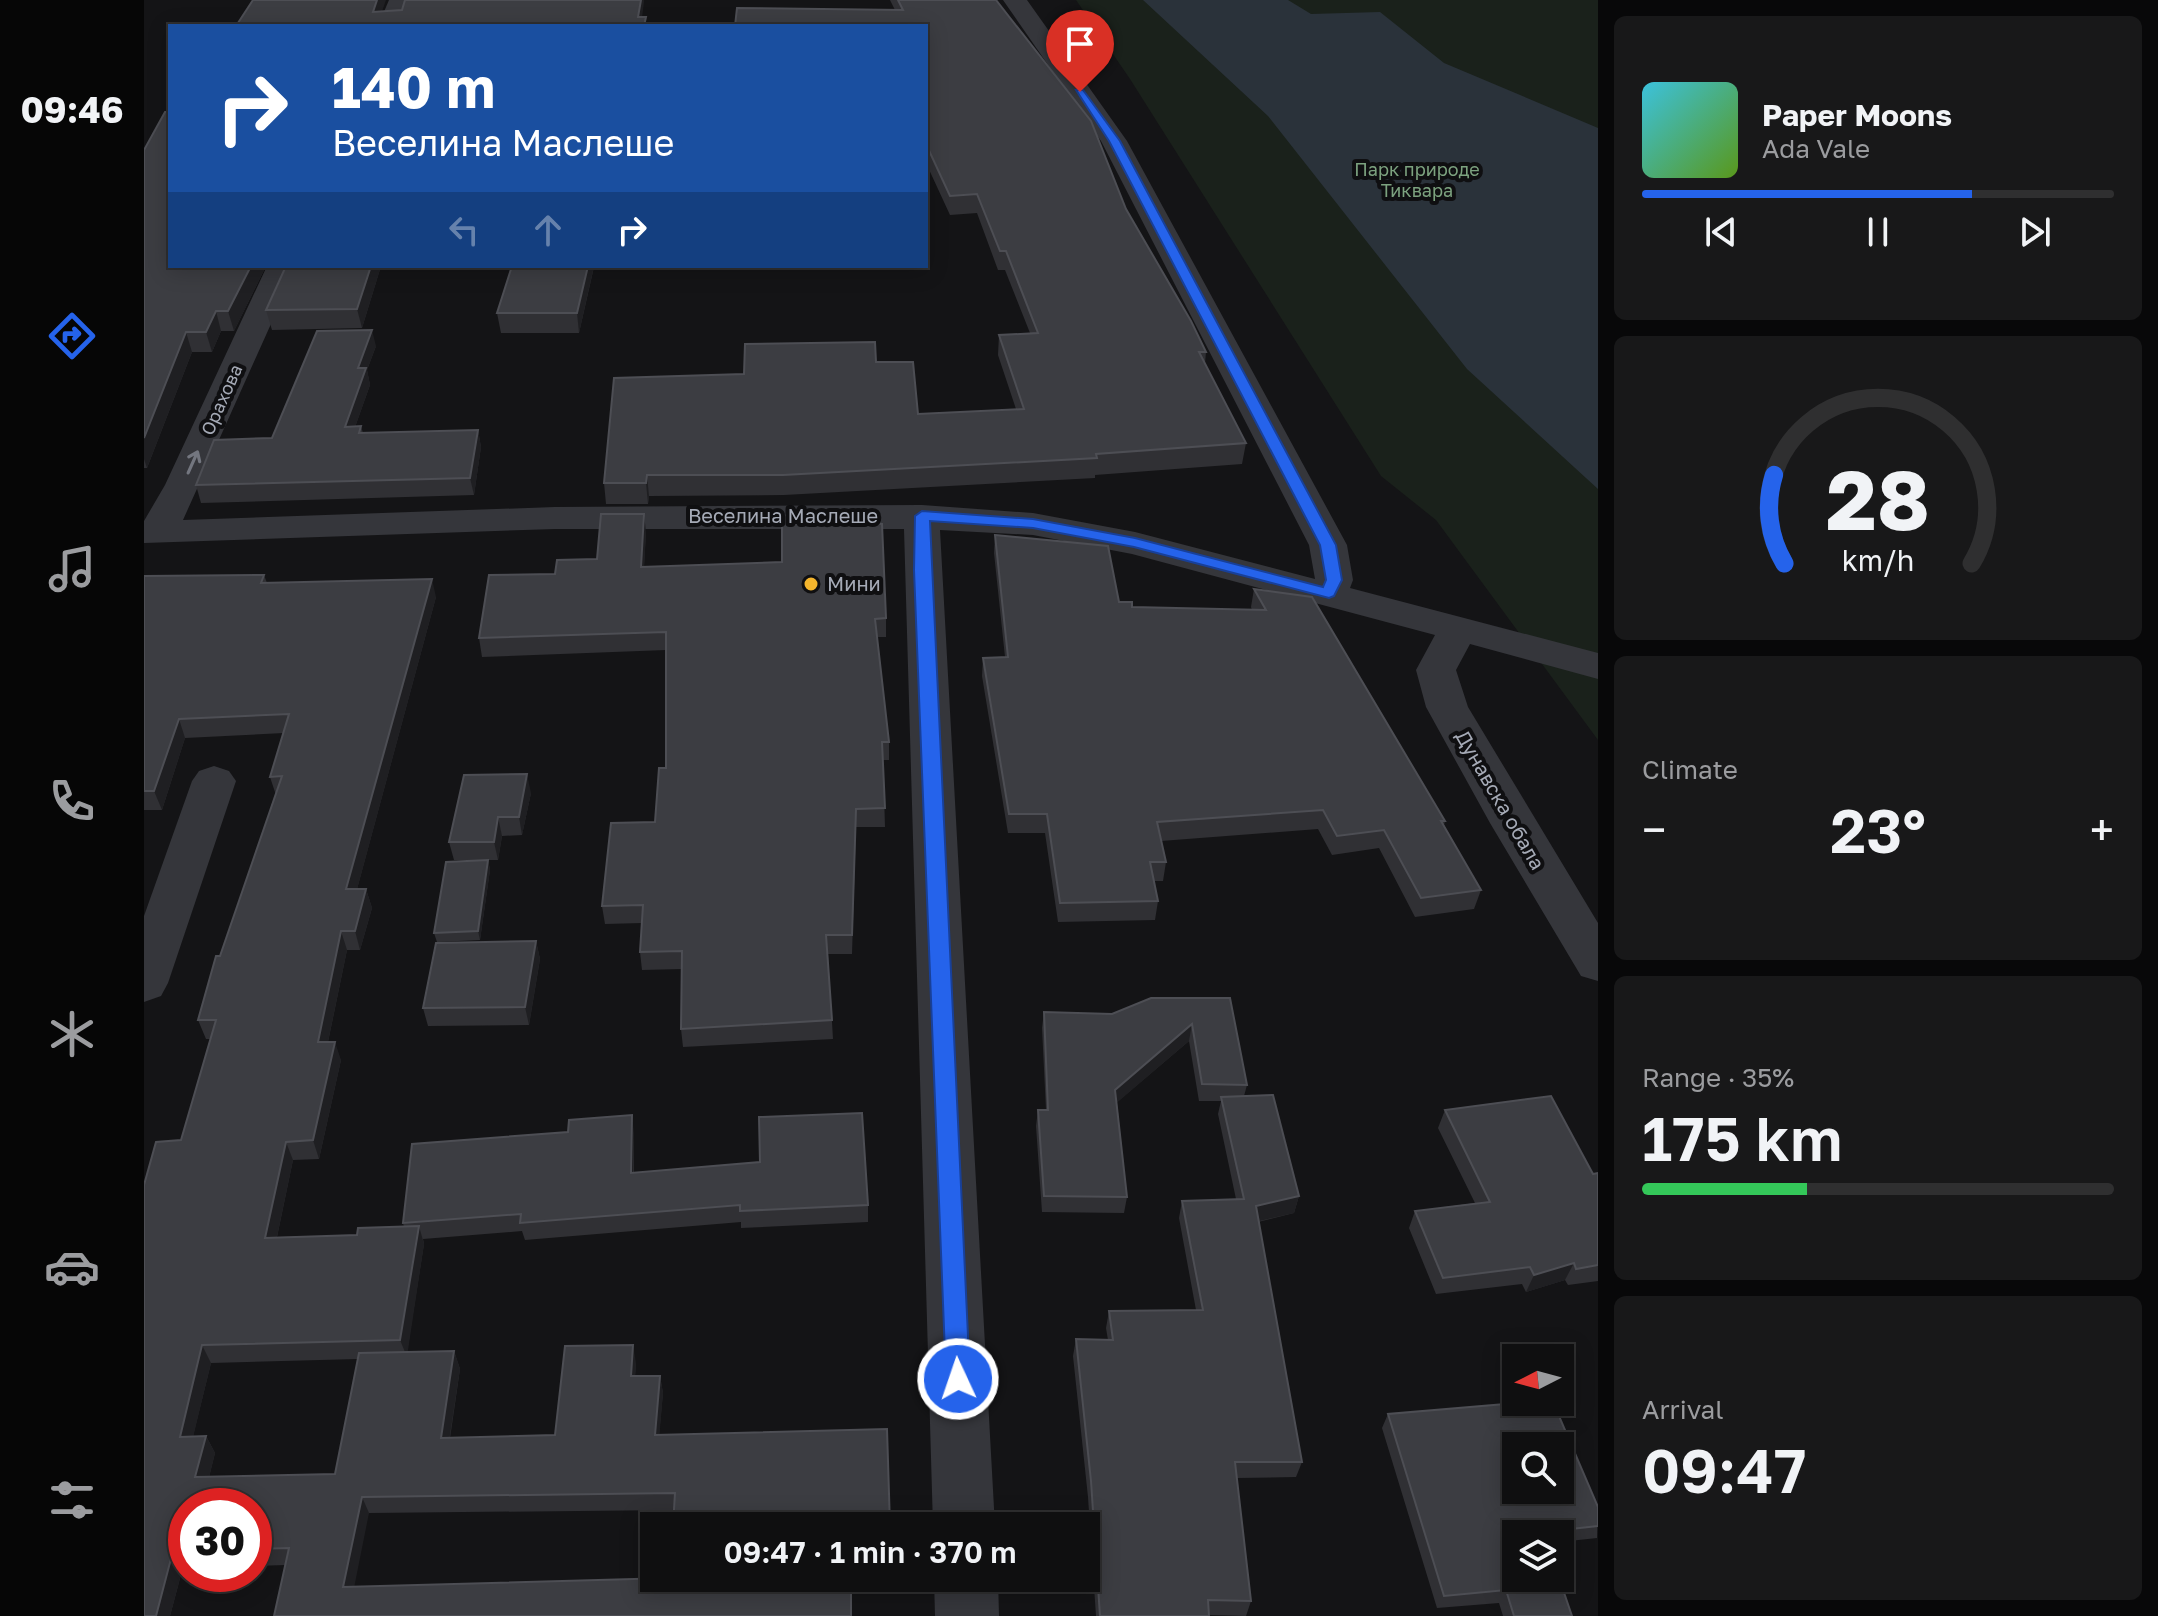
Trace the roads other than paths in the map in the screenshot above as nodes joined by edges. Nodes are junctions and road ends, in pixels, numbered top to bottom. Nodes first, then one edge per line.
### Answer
1 (401, 0) edge
2 (1015, 0) edge
3 (391, 24) edge
4 (281, 268) edge
5 (922, 516) junction
6 (151, 531) edge
7 (1329, 593) junction
8 (1457, 631) junction
9 (1598, 666) edge
10 (214, 781) dead end
11 (1598, 963) edge
12 (144, 983) edge
13 (963, 1512) edge
14 (966, 1592) edge
15 (967, 1616) edge

1 - 3 street
2 - 7 street
6 -> 4 street, Орахова
5 - 6 street, Веселина Маслеше
5 - 7 street, Веселина Маслеше
5 - 13 street
7 - 8 street, Веселина Маслеше
8 - 9 street, Веселина Маслеше
8 - 11 street, Дунавска обала
10 - 12 street
14 - 15 street

